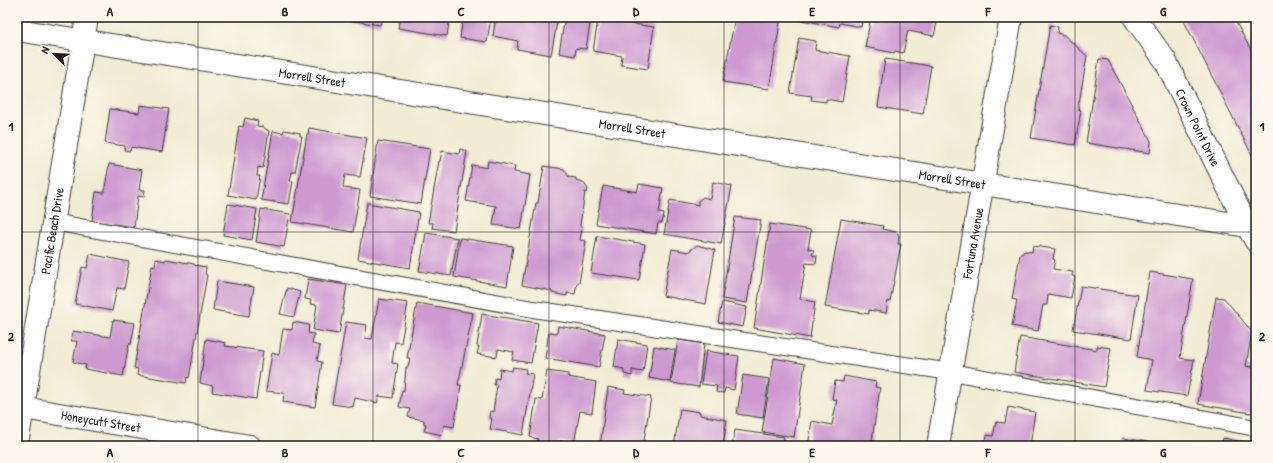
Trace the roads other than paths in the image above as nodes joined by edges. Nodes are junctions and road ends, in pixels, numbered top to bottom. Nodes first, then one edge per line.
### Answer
1 (87, 17) edge
2 (1011, 17) edge
3 (1134, 17) edge
4 (17, 30) edge
5 (83, 40) junction
6 (982, 184) junction
7 (53, 222) junction
8 (1253, 230) edge
9 (951, 372) junction
10 (23, 408) junction
11 (1256, 428) edge
12 (17, 444) edge
13 (250, 446) edge
14 (938, 446) edge

1 - 5 street, Pacific Beach Drive
2 - 6 street, Fortuna Avenue
3 - 8 street, Crown Point Drive
4 - 5 street, Morrell Street
5 - 6 street, Morrell Street
5 - 7 street, Pacific Beach Drive
6 - 8 street, Morrell Street
6 - 9 street, Fortuna Avenue
7 - 9 lane
7 - 10 street, Pacific Beach Drive
9 - 11 lane
9 - 14 street, Fortuna Avenue
10 - 12 street, Pacific Beach Drive
10 - 13 street, Honeycutt Street

